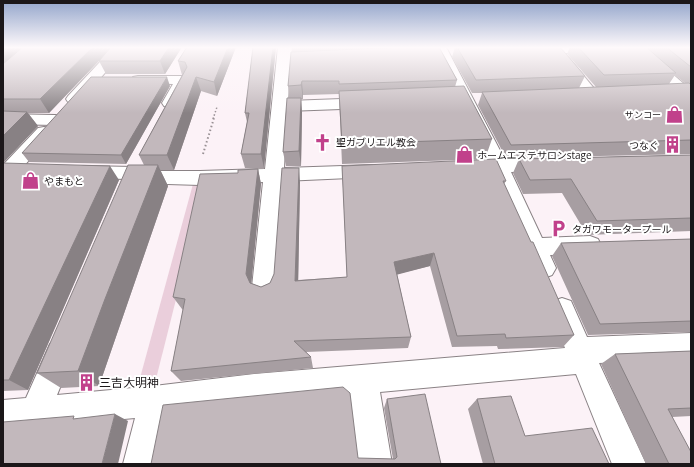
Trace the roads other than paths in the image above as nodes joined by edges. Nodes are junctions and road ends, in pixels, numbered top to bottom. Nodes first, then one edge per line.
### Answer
1 (107, 69) edge
2 (287, 69) edge
3 (446, 69) edge
4 (574, 69) edge
5 (652, 69) edge
6 (124, 80) edge
7 (661, 93) edge
8 (576, 95) edge
9 (688, 95) edge
10 (481, 98) edge
11 (457, 99) junction
12 (380, 102) edge
13 (280, 106) junction
14 (161, 119) edge
15 (3, 120) edge
16 (55, 120) junction
17 (560, 165) edge
18 (499, 166) junction
19 (452, 168) edge
20 (33, 170) edge
21 (390, 170) edge
22 (64, 171) edge
23 (5, 172) edge
24 (274, 174) junction
25 (613, 244) edge
26 (534, 247) junction
27 (264, 287) edge
28 (68, 331) edge
29 (691, 346) edge
30 (582, 355) junction
31 (364, 379) junction
32 (154, 401) junction
33 (35, 412) junction
34 (3, 415) edge
35 (140, 464) edge
36 (374, 464) edge
37 (629, 464) edge

1 - 16 street
2 - 13 street
3 - 11 street
4 - 8 street
5 - 9 street
6 - 14 street
7 - 9 street
10 - 11 street
11 - 18 street
12 - 13 street
13 - 24 street
15 - 16 street
16 - 23 street
17 - 18 street
18 - 19 street
18 - 26 street
20 - 23 street
21 - 24 street
22 - 24 street
24 - 27 street
25 - 26 street
26 - 30 street
28 - 33 street
29 - 30 street
30 - 31 street
30 - 37 street
31 - 32 street
31 - 36 street
32 - 33 street
32 - 35 street
33 - 34 street

